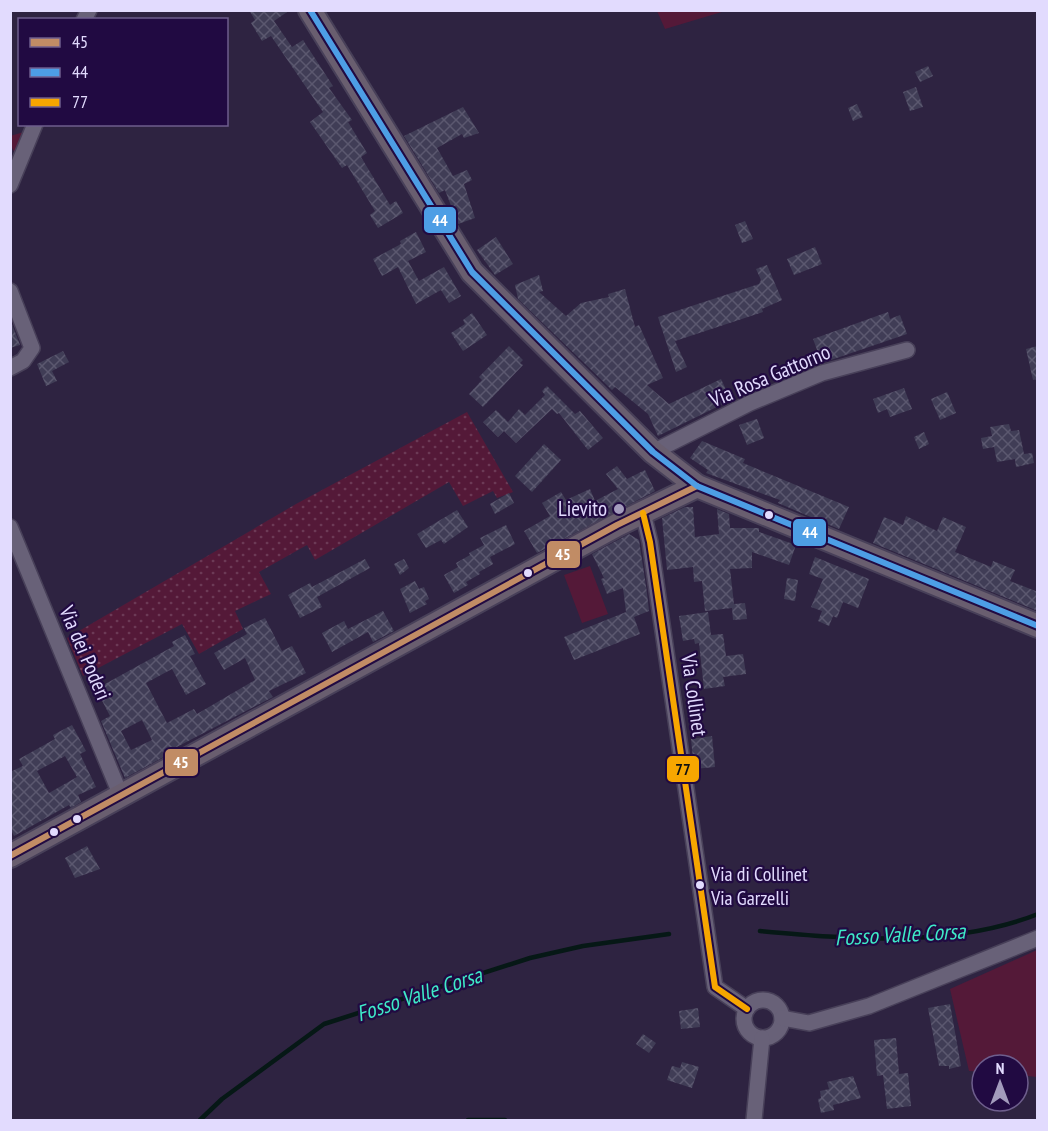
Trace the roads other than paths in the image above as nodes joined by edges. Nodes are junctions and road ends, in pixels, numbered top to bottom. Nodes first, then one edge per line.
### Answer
1 (310, 10) edge
2 (33, 126) edge
3 (10, 185) edge
4 (10, 291) edge
5 (907, 350) dead end
6 (10, 368) edge
7 (653, 452) junction
8 (698, 486) junction
9 (643, 513) junction
10 (10, 526) edge
11 (1038, 626) edge
12 (121, 796) junction
13 (10, 856) edge
14 (1038, 938) edge
15 (747, 1008) junction
16 (782, 1018) junction
17 (762, 1038) junction
18 (754, 1120) edge

1 - 7 main road
2 - 3 street
4 - 6 street
5 - 7 street, Via Rosa Gattorno
7 - 8 main road
8 - 9 main road
8 - 11 main road
9 - 12 main road
9 - 15 street, Via Collinet
10 - 12 street, Via dei Poderi
12 - 13 main road
14 - 16 street
15 - 16 street
15 - 17 street
16 - 17 street
17 - 18 street

